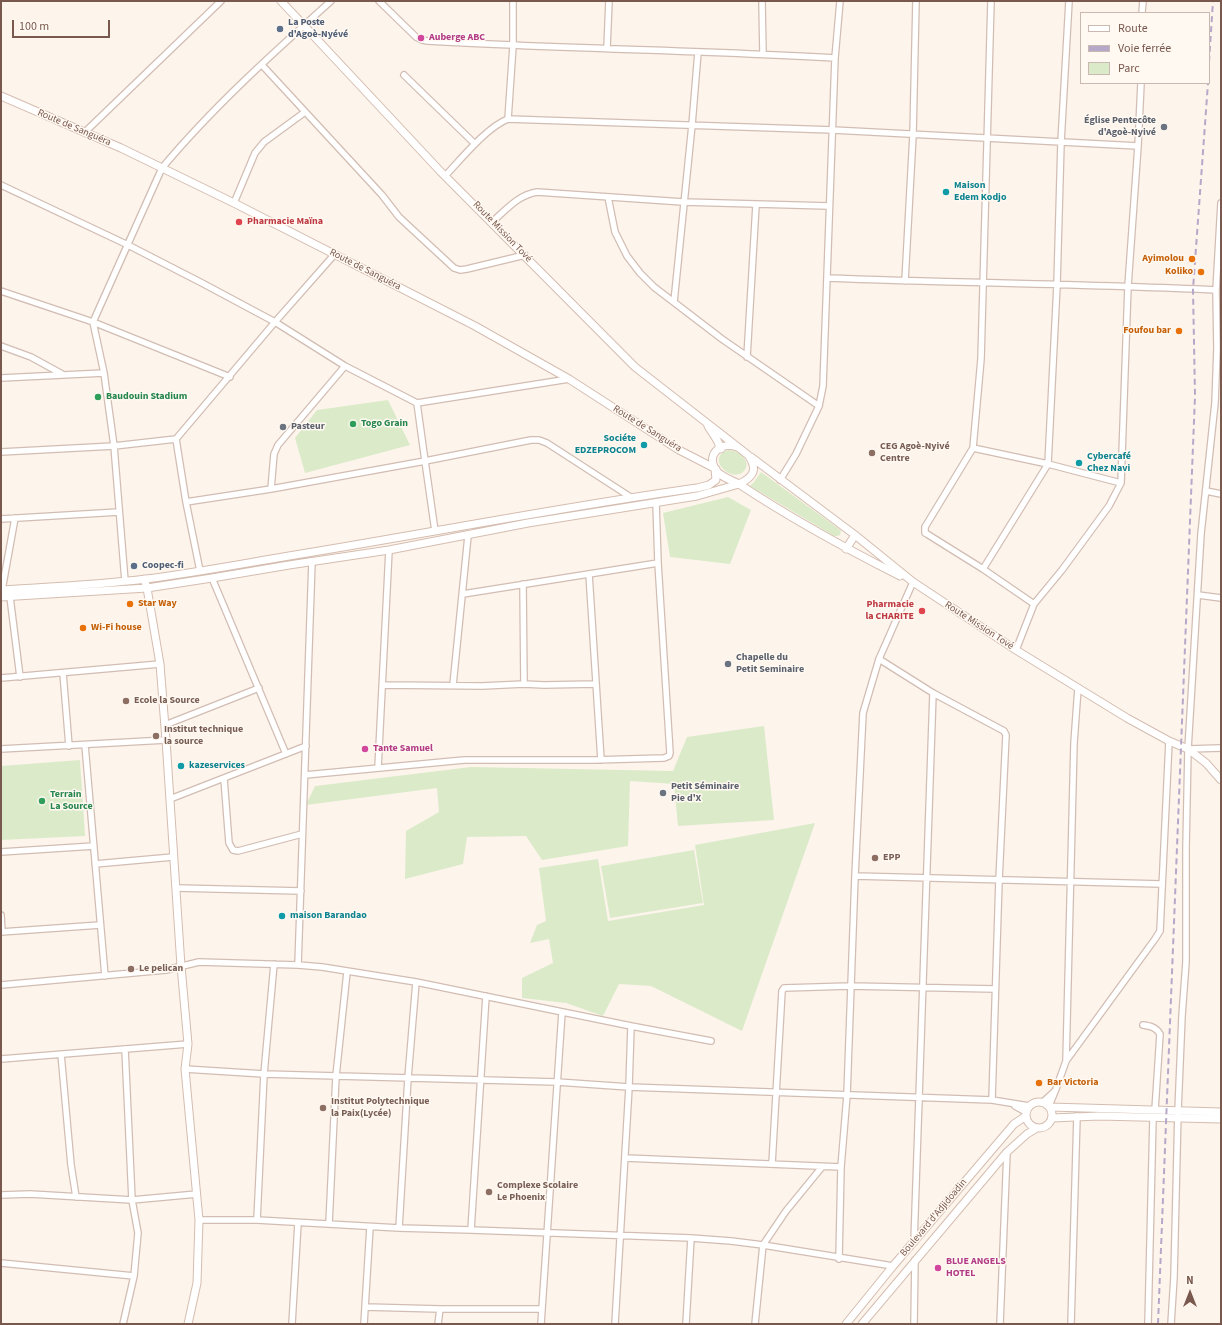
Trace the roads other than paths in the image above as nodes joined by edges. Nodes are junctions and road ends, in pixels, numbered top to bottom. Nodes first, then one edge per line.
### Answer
1 (221, 1) edge
2 (281, 1) edge
3 (331, 1) edge
4 (379, 1) edge
5 (513, 1) edge
6 (609, 1) edge
7 (762, 1) edge
8 (840, 1) edge
9 (916, 1) edge
10 (991, 1) edge
11 (1069, 1) edge
12 (1143, 1) edge
13 (1142, 12) edge
14 (304, 26) junction
15 (513, 46) junction
16 (607, 48) junction
17 (698, 52) junction
18 (763, 54) junction
19 (835, 58) junction
20 (262, 65) junction
21 (404, 75) dead end
22 (1140, 84) edge
23 (1, 96) edge
24 (305, 112) junction
25 (508, 119) junction
26 (692, 125) junction
27 (833, 130) junction
28 (85, 132) junction
29 (912, 135) junction
30 (988, 139) junction
31 (1061, 142) junction
32 (475, 144) junction
33 (1138, 146) junction
34 (162, 168) junction
35 (446, 176) junction
36 (1, 185) edge
37 (608, 197) junction
38 (683, 202) junction
39 (234, 203) junction
40 (1221, 203) edge
41 (756, 204) junction
42 (829, 206) junction
43 (492, 222) junction
44 (128, 245) junction
45 (1220, 252) edge
46 (334, 255) junction
47 (525, 256) junction
48 (828, 278) junction
49 (905, 281) junction
50 (983, 282) junction
51 (1057, 285) junction
52 (1128, 286) junction
53 (1216, 290) junction
54 (1, 291) edge
55 (674, 302) junction
56 (93, 322) junction
57 (275, 322) junction
58 (1, 346) edge
59 (747, 357) junction
60 (345, 366) junction
61 (104, 373) junction
62 (63, 375) junction
63 (230, 376) junction
64 (1, 378) edge
65 (569, 379) junction
66 (417, 403) junction
67 (1218, 403) edge
68 (819, 406) junction
69 (702, 418) junction
70 (176, 439) junction
71 (114, 446) junction
72 (737, 447) junction
73 (718, 448) junction
74 (973, 448) junction
75 (679, 450) junction
76 (1, 452) edge
77 (748, 455) junction
78 (713, 457) junction
79 (424, 461) junction
80 (1048, 464) junction
81 (715, 469) junction
82 (780, 480) junction
83 (1121, 483) junction
84 (739, 484) junction
85 (271, 489) junction
86 (1206, 491) junction
87 (1221, 494) edge
88 (632, 498) junction
89 (186, 502) junction
90 (656, 502) junction
91 (118, 512) junction
92 (15, 518) junction
93 (1, 519) edge
94 (435, 531) junction
95 (855, 535) junction
96 (468, 536) junction
97 (436, 541) junction
98 (846, 549) junction
99 (389, 550) junction
100 (312, 553) junction
101 (312, 561) junction
102 (658, 563) junction
103 (983, 569) junction
104 (200, 571) junction
105 (589, 574) junction
106 (212, 578) junction
107 (144, 579) junction
108 (125, 581) junction
109 (913, 582) junction
110 (523, 584) junction
111 (147, 588) junction
112 (2, 592) edge
113 (463, 594) junction
114 (1198, 594) junction
115 (10, 597) junction
116 (1221, 598) edge
117 (1034, 604) junction
118 (1016, 650) junction
119 (879, 659) junction
120 (160, 664) junction
121 (62, 673) junction
122 (20, 677) junction
123 (1, 678) edge
124 (524, 684) junction
125 (595, 684) junction
126 (383, 685) junction
127 (453, 685) junction
128 (259, 688) junction
129 (1078, 688) junction
130 (933, 694) junction
131 (165, 725) junction
132 (166, 740) junction
133 (1169, 741) junction
134 (85, 745) junction
135 (69, 746) junction
136 (306, 746) junction
137 (1221, 748) edge
138 (1, 749) edge
139 (1188, 749) junction
140 (286, 754) junction
141 (601, 760) junction
142 (378, 768) junction
143 (304, 775) junction
144 (224, 779) junction
145 (1221, 780) edge
146 (170, 799) junction
147 (302, 834) junction
148 (94, 846) junction
149 (1, 852) edge
150 (173, 858) junction
151 (95, 864) junction
152 (855, 876) junction
153 (926, 878) junction
154 (999, 880) junction
155 (1070, 881) junction
156 (1161, 884) junction
157 (176, 888) junction
158 (301, 891) junction
159 (1, 915) edge
160 (100, 925) junction
161 (2, 932) edge
162 (274, 964) junction
163 (298, 965) junction
164 (181, 966) junction
165 (347, 972) junction
166 (105, 976) junction
167 (416, 982) junction
168 (1, 985) edge
169 (850, 986) junction
170 (922, 987) junction
171 (995, 989) junction
172 (486, 996) junction
173 (562, 1012) junction
174 (1143, 1025) dead end
175 (631, 1026) junction
176 (710, 1041) dead end
177 (188, 1044) junction
178 (125, 1049) junction
179 (61, 1054) junction
180 (1, 1059) edge
181 (1066, 1061) junction
182 (185, 1069) junction
183 (264, 1074) junction
184 (336, 1076) junction
185 (408, 1078) junction
186 (480, 1080) junction
187 (557, 1082) junction
188 (629, 1087) junction
189 (776, 1093) junction
190 (847, 1095) junction
191 (918, 1097) junction
192 (992, 1100) junction
193 (1047, 1105) junction
194 (1027, 1111) junction
195 (1221, 1112) edge
196 (1154, 1114) junction
197 (1178, 1115) junction
198 (1076, 1116) junction
199 (1052, 1118) junction
200 (1221, 1119) edge
201 (1037, 1128) junction
202 (1007, 1152) junction
203 (625, 1158) junction
204 (772, 1164) junction
205 (822, 1167) junction
206 (841, 1167) junction
207 (197, 1194) junction
208 (1, 1195) edge
209 (76, 1197) junction
210 (132, 1200) junction
211 (199, 1220) junction
212 (257, 1220) junction
213 (298, 1222) junction
214 (329, 1224) junction
215 (370, 1227) junction
216 (399, 1228) junction
217 (471, 1230) junction
218 (547, 1233) junction
219 (619, 1235) junction
220 (691, 1238) junction
221 (914, 1242) junction
222 (763, 1245) junction
223 (839, 1258) junction
224 (915, 1260) junction
225 (1, 1263) edge
226 (893, 1266) junction
227 (134, 1276) junction
228 (365, 1307) junction
229 (542, 1309) junction
230 (440, 1310) junction
231 (123, 1324) edge
232 (188, 1324) edge
233 (292, 1324) edge
234 (364, 1324) edge
235 (438, 1324) edge
236 (541, 1324) edge
237 (615, 1324) edge
238 (686, 1324) edge
239 (755, 1324) edge
240 (846, 1324) edge
241 (862, 1324) edge
242 (914, 1324) edge
243 (1000, 1324) edge
244 (1071, 1324) edge
245 (1148, 1324) edge
246 (1171, 1324) edge

1 - 28 street
2 - 14 street, Route Mission Tové
3 - 14 street
4 - 15 street
5 - 15 street
6 - 16 street
7 - 18 street
8 - 19 street
9 - 29 street
10 - 30 street
11 - 31 street
12 - 13 street
14 - 20 street
14 - 35 street, Route Mission Tové
15 - 16 street
15 - 25 street
16 - 17 street
17 - 18 street
17 - 26 street
18 - 19 street
19 - 27 street
20 - 24 street
20 - 34 street
21 - 32 street
22 - 33 street
23 - 28 street, Route de Sanguéra
24 - 39 street
24 - 47 street
25 - 26 street
25 - 32 street
26 - 27 street
26 - 38 street
27 - 29 street
27 - 42 street
28 - 34 street, Route de Sanguéra
29 - 30 street
29 - 49 street
30 - 31 street
30 - 50 street
31 - 33 street
31 - 51 street
32 - 35 street
33 - 52 street
34 - 39 street, Route de Sanguéra
34 - 44 street
35 - 43 street, Route Mission Tové
36 - 44 street
37 - 38 street
37 - 43 street
37 - 55 street
38 - 41 street
38 - 55 street
39 - 46 street, Route de Sanguéra
40 - 45 street
41 - 42 street
41 - 59 street
42 - 48 street
43 - 47 street, Route Mission Tové
44 - 56 street
44 - 57 street
45 - 53 street
46 - 57 street
46 - 65 street, Route de Sanguéra
47 - 69 street, Route Mission Tové
48 - 49 street
48 - 68 street
49 - 50 street
50 - 51 street
50 - 74 street
51 - 52 street
51 - 80 street
52 - 53 street
52 - 83 street
53 - 67 street
54 - 56 street
55 - 59 street
56 - 61 street
56 - 63 street
57 - 60 street
57 - 63 street
58 - 62 street
59 - 68 street
60 - 66 street
60 - 85 street
61 - 62 street
61 - 71 street
62 - 64 street
63 - 70 street
65 - 66 street
65 - 75 street, Route de Sanguéra
66 - 79 street
67 - 86 street
68 - 82 street
69 - 72 street, Route Mission Tové
69 - 73 street
70 - 71 street
70 - 89 street
71 - 76 street
71 - 91 street
72 - 73 street
72 - 77 street, Route Mission Tové
73 - 78 street
74 - 80 street
74 - 103 street
75 - 78 street
75 - 81 street, Route de Sanguéra
77 - 82 street, Route Mission Tové
77 - 84 street
78 - 81 street
79 - 85 street
79 - 88 street
79 - 94 street
80 - 83 street
80 - 103 street
81 - 84 street, Route de Sanguéra
81 - 88 street
82 - 95 street, Route Mission Tové
83 - 117 street
84 - 90 street
84 - 98 street
85 - 89 street
86 - 87 street
86 - 114 street
88 - 94 street
89 - 104 street
90 - 96 street
90 - 102 street
91 - 92 street
91 - 108 street
92 - 93 street
92 - 112 street
94 - 97 street
94 - 100 street
95 - 98 street
95 - 109 street, Route Mission Tové
96 - 97 street
96 - 113 street
97 - 99 street
98 - 109 street
99 - 101 street
99 - 126 street
100 - 101 street
100 - 104 street
101 - 106 street
101 - 136 street
102 - 105 street
102 - 141 street
103 - 117 street
104 - 107 street
105 - 110 street
105 - 125 street
106 - 111 street
106 - 128 street
107 - 108 street
107 - 111 street
108 - 112 street
109 - 118 street, Route Mission Tové
109 - 119 street
110 - 113 street
110 - 124 street
111 - 115 street
111 - 120 street
112 - 115 street
113 - 127 street
114 - 116 street
114 - 139 street
115 - 122 street
117 - 118 street
118 - 129 street, Route Mission Tové
119 - 130 street
119 - 152 street
120 - 121 street
120 - 131 street
121 - 122 street
121 - 135 street
122 - 123 street
124 - 125 street
124 - 127 street
125 - 141 street
126 - 127 street
126 - 142 street
128 - 131 street
128 - 140 street
129 - 133 street, Route Mission Tové
129 - 155 street
130 - 153 street
130 - 154 street
131 - 132 street
132 - 134 street
132 - 146 street
133 - 139 street, Route Mission Tové
133 - 156 street
134 - 135 street
134 - 148 street
135 - 138 street
136 - 140 street
136 - 143 street
137 - 139 street
139 - 145 street, Route Mission Tové
139 - 197 street
140 - 144 street
141 - 142 street
142 - 143 street
143 - 147 street
144 - 146 street
144 - 147 street
146 - 150 street
147 - 158 street
148 - 149 street
148 - 151 street
150 - 151 street
150 - 157 street
151 - 160 street
152 - 153 street
152 - 169 street
153 - 154 street
153 - 170 street
154 - 155 street
154 - 171 street
155 - 156 street
155 - 181 street
156 - 181 street
157 - 158 street
157 - 164 street
158 - 163 street
159 - 161 street
160 - 161 street
160 - 166 street
162 - 163 street
162 - 164 street
162 - 183 street
163 - 165 street
164 - 166 street
164 - 177 street
165 - 167 street
165 - 184 street
166 - 168 street
167 - 172 street
167 - 185 street
169 - 170 street
169 - 189 street
169 - 190 street
170 - 171 street
170 - 191 street
171 - 192 street
172 - 173 street
172 - 186 street
173 - 175 street
173 - 187 street
174 - 196 street
175 - 176 street
175 - 188 street
177 - 178 street
177 - 182 street
178 - 179 street
178 - 210 street
179 - 180 street
179 - 209 street
181 - 193 street
182 - 183 street
182 - 207 street
183 - 184 street
183 - 212 street
184 - 185 street
184 - 214 street
185 - 186 street
185 - 216 street
186 - 187 street
186 - 217 street
187 - 188 street
187 - 218 street
188 - 189 street
188 - 203 street
189 - 190 street
189 - 204 street
190 - 191 street
190 - 206 street
191 - 192 street
191 - 221 street
192 - 194 street
193 - 194 street
193 - 196 street
193 - 199 street
194 - 201 street
194 - 221 street, Boulevard d'Adjidoadin
195 - 197 street
196 - 197 street
196 - 198 street
196 - 245 street
197 - 200 street
197 - 246 street
198 - 199 street
198 - 244 street
199 - 201 street
201 - 202 street, Boulevard d'Adjidoadin
202 - 224 street, Boulevard d'Adjidoadin
202 - 243 street
203 - 204 street
203 - 219 street
204 - 205 street
205 - 206 street
205 - 222 street
206 - 223 street
207 - 210 street
207 - 211 street
208 - 209 street
209 - 210 street
210 - 227 street
211 - 212 street
211 - 232 street
212 - 213 street
213 - 214 street
213 - 233 street
214 - 215 street
215 - 216 street
215 - 228 street
216 - 217 street
217 - 218 street
218 - 219 street
218 - 229 street
219 - 220 street
219 - 237 street
220 - 222 street
220 - 238 street
221 - 226 street, Boulevard d'Adjidoadin
222 - 223 street
222 - 239 street
223 - 226 street
224 - 241 street, Boulevard d'Adjidoadin
224 - 242 street
225 - 227 street
226 - 240 street, Boulevard d'Adjidoadin
227 - 231 street
228 - 230 street
228 - 234 street
229 - 230 street
229 - 236 street
230 - 235 street

